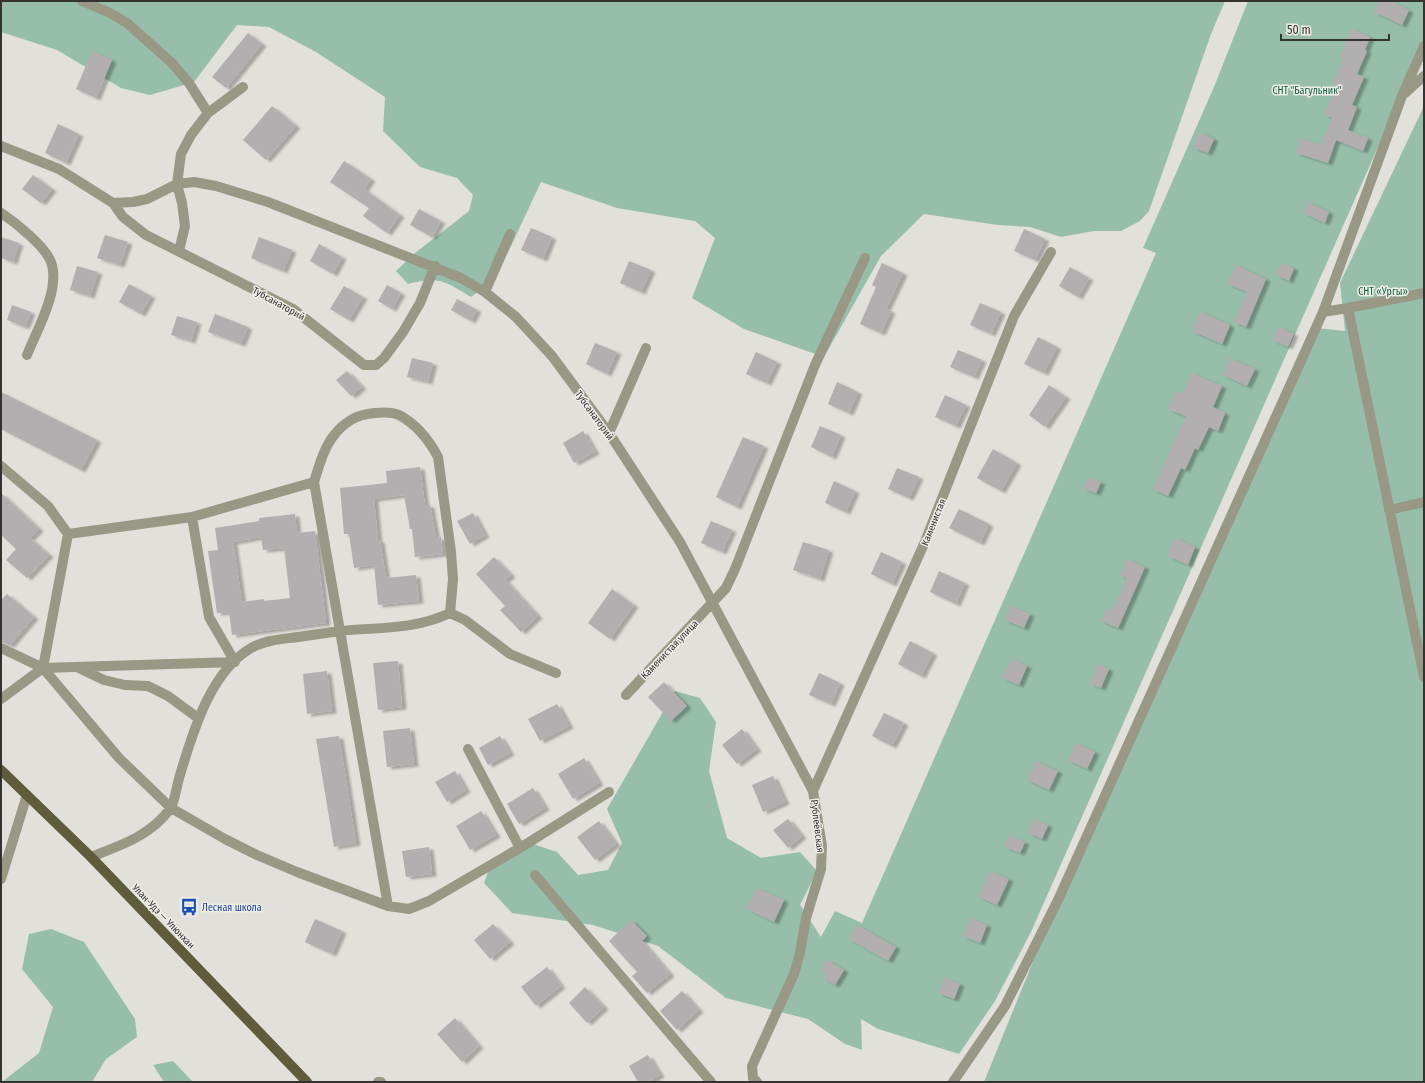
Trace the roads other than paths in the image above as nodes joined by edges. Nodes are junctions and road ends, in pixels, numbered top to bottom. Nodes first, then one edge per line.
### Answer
1 (82, 1) edge
2 (1424, 46) edge
3 (1424, 76) edge
4 (243, 87) dead end
5 (1402, 96) junction
6 (208, 113) junction
7 (1, 146) edge
8 (177, 184) junction
9 (113, 202) junction
10 (1, 213) edge
11 (510, 234) dead end
12 (179, 251) junction
13 (1050, 252) dead end
14 (865, 258) dead end
15 (435, 266) junction
16 (485, 292) junction
17 (1424, 293) edge
18 (1348, 308) junction
19 (1323, 312) junction
20 (646, 348) dead end
21 (28, 355) dead end
22 (609, 433) junction
23 (1, 466) edge
24 (314, 482) junction
25 (1424, 502) edge
26 (1389, 510) junction
27 (192, 517) junction
28 (68, 534) junction
29 (713, 604) junction
30 (450, 612) junction
31 (340, 631) junction
32 (1, 648) edge
33 (235, 662) junction
34 (78, 667) junction
35 (43, 668) junction
36 (556, 673) dead end
37 (1424, 677) edge
38 (626, 695) dead end
39 (1, 699) edge
40 (198, 718) junction
41 (468, 749) dead end
42 (1, 770) edge
43 (813, 791) junction
44 (609, 792) dead end
45 (27, 795) junction
46 (171, 808) junction
47 (520, 848) junction
48 (91, 857) junction
49 (535, 875) dead end
50 (1, 879) edge
51 (388, 906) junction
52 (307, 1082) edge
53 (711, 1082) edge
54 (757, 1082) edge
55 (952, 1082) edge

1 - 6 street
2 - 5 street
3 - 5 street
4 - 6 street
5 - 19 street
6 - 8 street
7 - 9 street, Тубсанаторий
8 - 9 street, Тубсанаторий
8 - 12 street
8 - 15 street, Тубсанаторий
9 - 12 street, Тубсанаторий
10 - 21 street
11 - 16 street
12 - 15 street, Тубсанаторий
13 - 43 street, Каменистая
14 - 29 street
15 - 16 street, Тубсанаторий
16 - 22 street, Тубсанаторий
17 - 18 street
18 - 19 street
18 - 26 street
19 - 55 street
20 - 22 street
22 - 29 street, Тубсанаторий
23 - 28 street
24 - 27 street
24 - 30 street
24 - 31 street
25 - 26 street
26 - 37 street
27 - 28 street
27 - 33 street
28 - 35 street
29 - 38 street, Каменистая улица
29 - 43 street, Рублеёвская
30 - 31 street
30 - 36 street
31 - 33 street
31 - 51 street
32 - 35 street
33 - 34 street
33 - 40 street
34 - 35 street
34 - 40 street
35 - 39 street
35 - 46 street
40 - 46 street
41 - 47 street
42 - 45 main road, Улан-Удэ — Улюнхан
43 - 54 street, Рублеёвская
44 - 47 street
45 - 48 main road, Улан-Удэ — Улюнхан
45 - 50 street
46 - 48 street
46 - 51 street
47 - 51 street
48 - 52 main road, Улан-Удэ — Улюнхан
49 - 53 street

